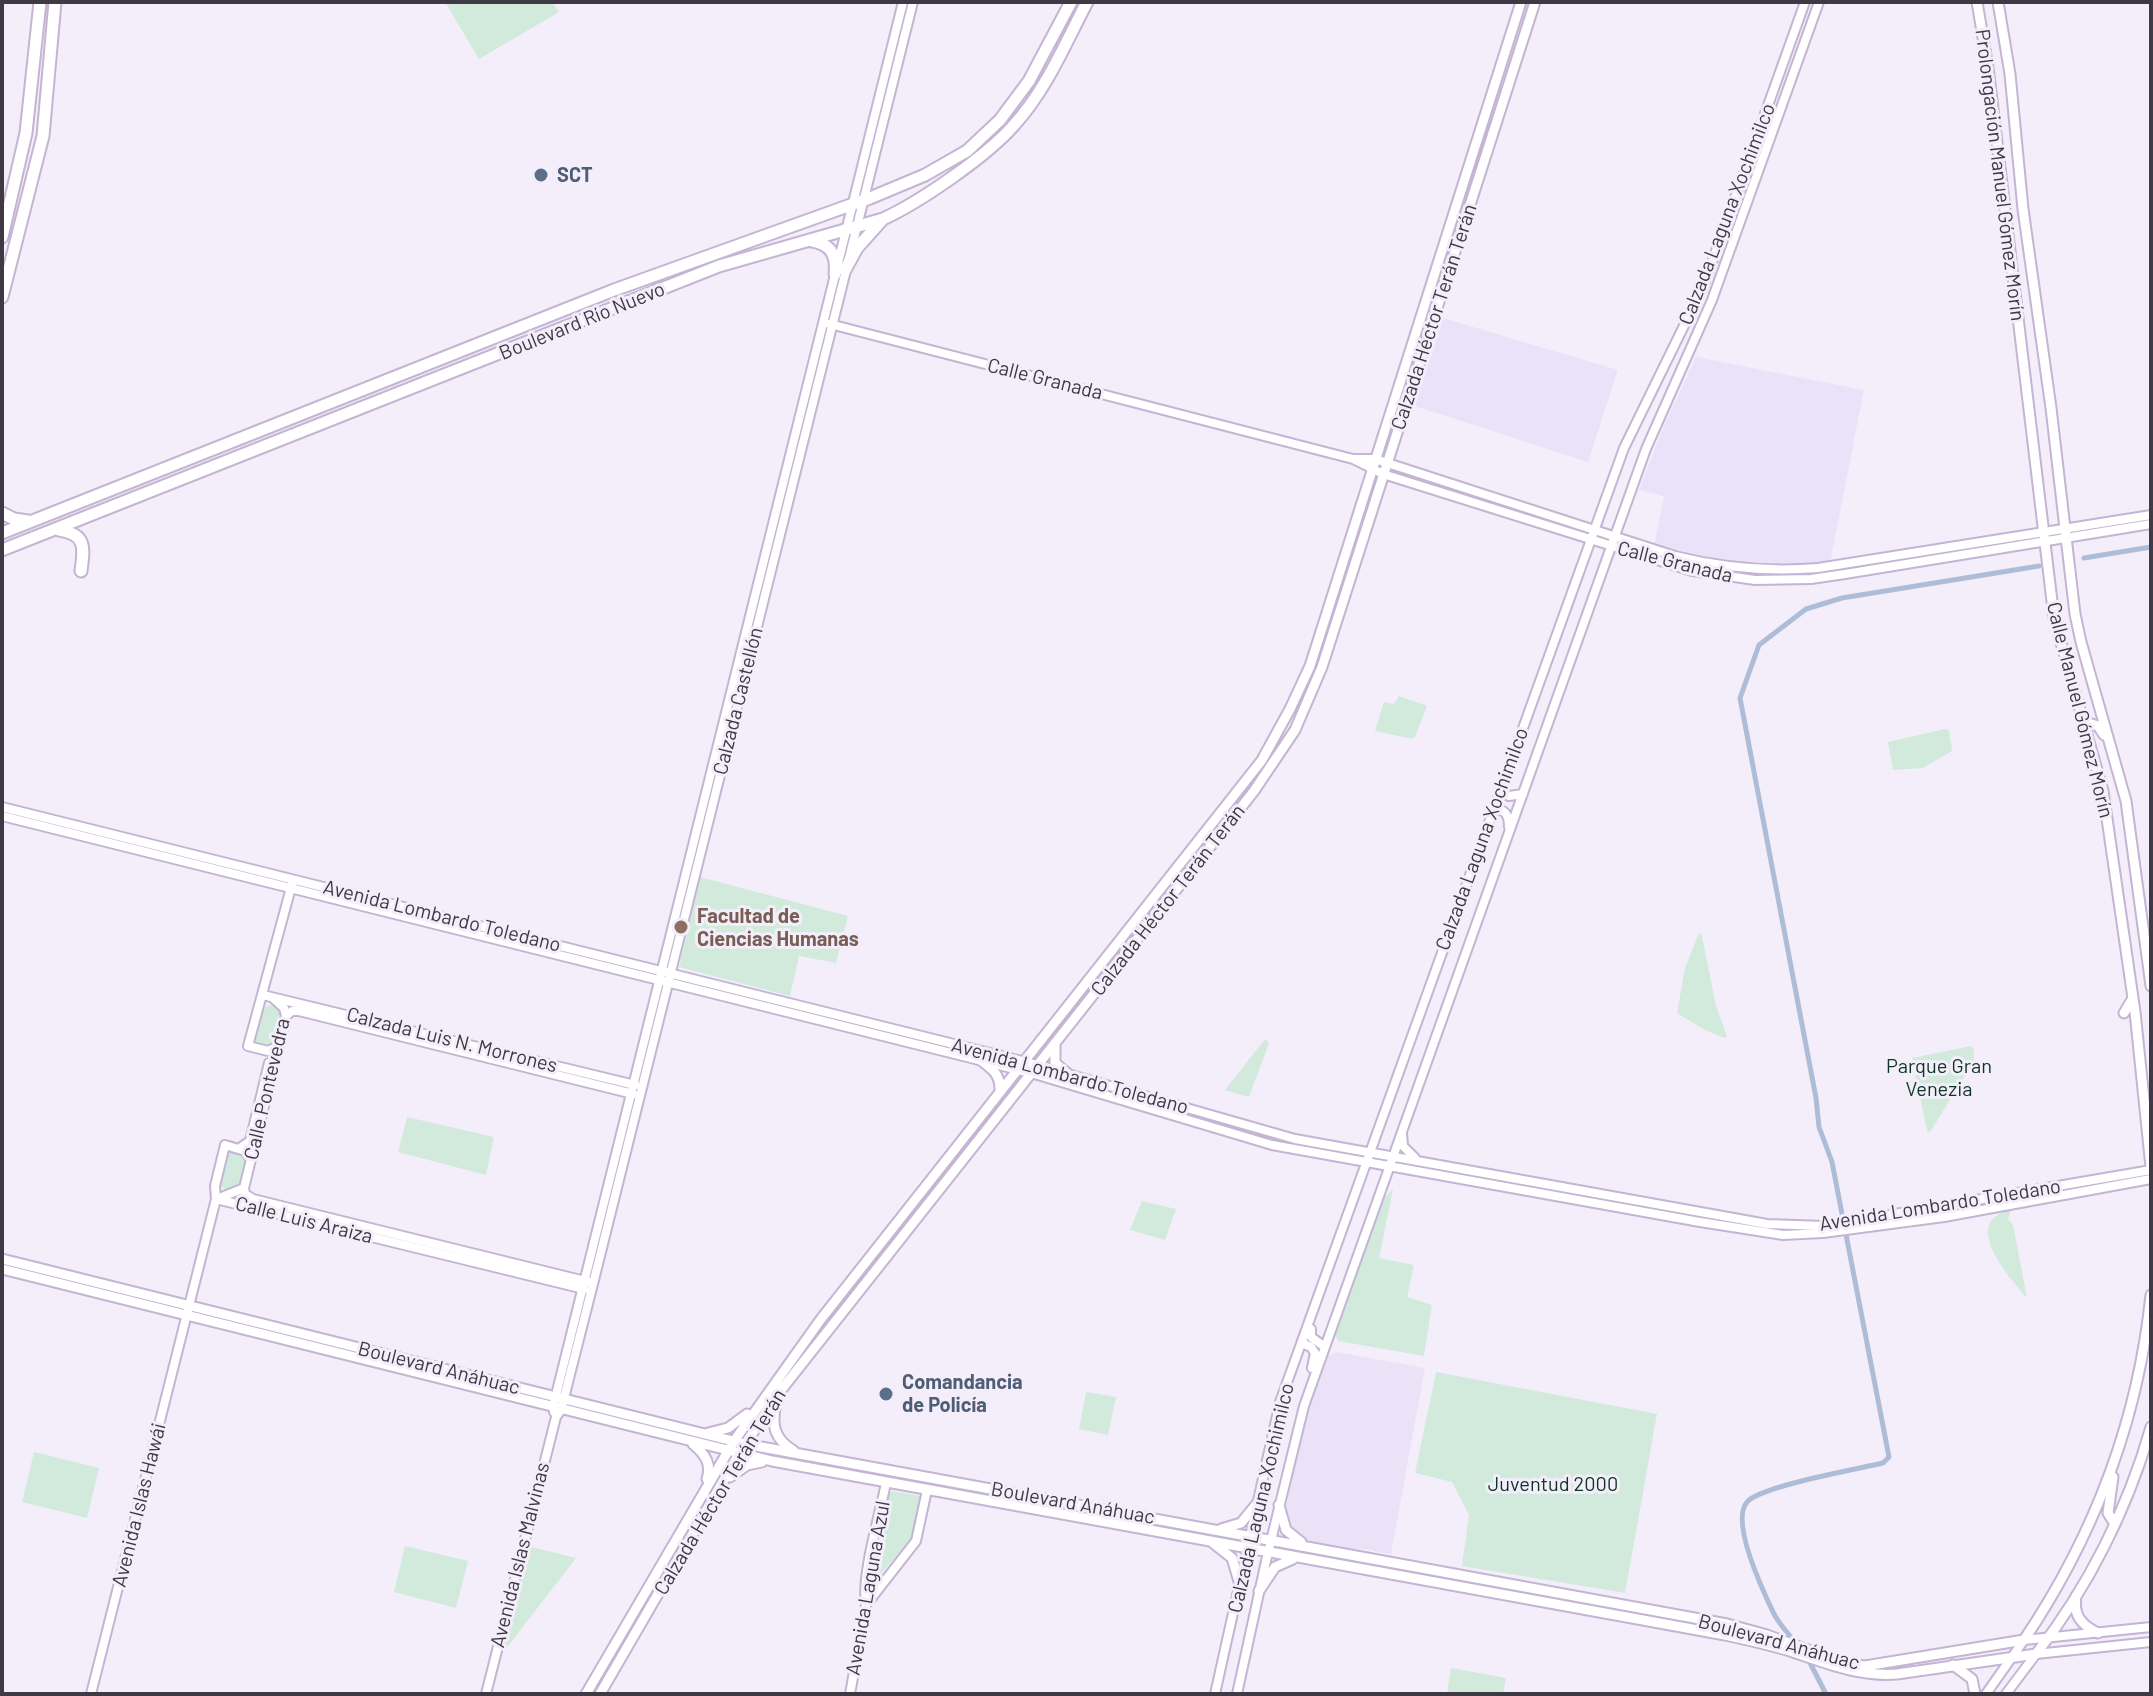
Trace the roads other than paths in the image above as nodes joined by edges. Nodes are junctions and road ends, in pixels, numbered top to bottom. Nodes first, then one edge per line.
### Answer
1 (40, 2) edge
2 (55, 2) edge
3 (903, 2) edge
4 (913, 2) edge
5 (1071, 2) edge
6 (1087, 2) edge
7 (1521, 2) edge
8 (1535, 2) edge
9 (1805, 2) edge
10 (1819, 2) edge
11 (1977, 2) edge
12 (1998, 2) edge
13 (899, 37) junction
14 (1764, 117) junction
15 (27, 120) junction
16 (39, 154) junction
17 (1760, 168) junction
18 (16, 177) junction
19 (858, 202) junction
20 (883, 219) junction
21 (851, 228) junction
22 (17, 236) junction
23 (2, 237) edge
24 (803, 240) junction
25 (2, 246) edge
26 (2012, 260) junction
27 (840, 272) junction
28 (2031, 272) junction
29 (2, 297) edge
30 (587, 302) junction
31 (2037, 320) joint
32 (827, 324) junction
33 (567, 326) junction
34 (2022, 349) joint
35 (337, 401) junction
36 (305, 432) junction
37 (1353, 459) junction
38 (1375, 459) junction
39 (1386, 463) junction
40 (1372, 470) junction
41 (1383, 474) junction
42 (2, 513) edge
43 (2151, 515) edge
44 (33, 521) junction
45 (2151, 524) edge
46 (1594, 529) junction
47 (58, 530) junction
48 (2, 533) edge
49 (2067, 533) junction
50 (2044, 536) junction
51 (1616, 537) junction
52 (1590, 539) junction
53 (1612, 547) junction
54 (2, 550) edge
55 (81, 571) dead end
56 (2082, 721) junction
57 (2116, 760) junction
58 (1502, 783) junction
59 (1523, 794) junction
60 (2, 807) edge
61 (1492, 811) junction
62 (2, 816) edge
63 (1509, 832) junction
64 (180, 856) junction
65 (292, 884) junction
66 (2140, 899) junction
67 (2120, 903) junction
68 (2124, 933) junction
69 (2144, 939) junction
70 (664, 976) junction
71 (2151, 986) edge
72 (760, 995) junction
73 (267, 996) junction
74 (732, 998) junction
75 (2133, 998) junction
76 (801, 1005) junction
77 (769, 1007) junction
78 (286, 1016) junction
79 (854, 1018) junction
80 (358, 1021) junction
81 (826, 1021) junction
82 (2138, 1033) junction
83 (1056, 1041) junction
84 (279, 1046) junction
85 (268, 1051) junction
86 (979, 1059) junction
87 (1023, 1066) junction
88 (1034, 1069) junction
89 (1068, 1074) junction
90 (636, 1090) junction
91 (1000, 1092) junction
92 (1245, 1124) junction
93 (1402, 1130) junction
94 (1236, 1133) junction
95 (240, 1148) junction
96 (1371, 1152) junction
97 (1337, 1156) junction
98 (1393, 1156) junction
99 (251, 1160) junction
100 (1419, 1161) junction
101 (1368, 1162) junction
102 (1389, 1166) junction
103 (2151, 1168) edge
104 (2151, 1179) edge
105 (1360, 1185) junction
106 (244, 1188) junction
107 (1595, 1193) junction
108 (1568, 1198) junction
109 (216, 1199) junction
110 (1638, 1200) junction
111 (1615, 1206) junction
112 (317, 1219) junction
113 (1844, 1227) junction
114 (889, 1234) junction
115 (2, 1259) edge
116 (1330, 1267) junction
117 (2, 1269) edge
118 (588, 1286) junction
119 (859, 1290) junction
120 (2151, 1295) edge
121 (188, 1311) junction
122 (827, 1312) junction
123 (1302, 1343) junction
124 (1325, 1347) junction
125 (805, 1358) junction
126 (778, 1394) junction
127 (558, 1406) junction
128 (756, 1407) junction
129 (1300, 1420) junction
130 (2151, 1427) edge
131 (700, 1433) junction
132 (734, 1441) junction
133 (690, 1442) junction
134 (745, 1444) junction
135 (727, 1451) junction
136 (739, 1454) junction
137 (800, 1455) junction
138 (2116, 1458) junction
139 (772, 1461) junction
140 (928, 1477) junction
141 (886, 1483) junction
142 (719, 1488) junction
143 (927, 1490) junction
144 (702, 1494) junction
145 (1063, 1501) junction
146 (1259, 1501) junction
147 (1279, 1505) junction
148 (1054, 1512) junction
149 (1162, 1519) junction
150 (1103, 1521) junction
151 (2115, 1524) junction
152 (1214, 1530) junction
153 (1252, 1536) junction
154 (1271, 1540) junction
155 (1211, 1541) junction
156 (1308, 1546) junction
157 (1249, 1548) junction
158 (1268, 1552) junction
159 (1297, 1557) junction
160 (1396, 1564) junction
161 (1359, 1569) junction
162 (868, 1570) junction
163 (882, 1583) junction
164 (1240, 1585) junction
165 (1259, 1591) junction
166 (2076, 1594) junction
167 (866, 1605) junction
168 (2151, 1627) edge
169 (2098, 1633) junction
170 (2049, 1637) junction
171 (2024, 1640) junction
172 (2151, 1642) edge
173 (2036, 1654) junction
174 (2013, 1656) junction
175 (1953, 1665) junction
176 (91, 1694) edge
177 (486, 1694) edge
178 (586, 1694) edge
179 (600, 1694) edge
180 (850, 1694) edge
181 (1215, 1694) edge
182 (1237, 1694) edge
183 (1975, 1694) edge
184 (1986, 1694) edge
185 (2006, 1694) edge

1 - 15 highway
2 - 16 highway
3 - 13 main road, Calzada Castellón
4 - 13 main road, Calzada Castellón
5 - 19 highway, Boulevard Río Nuevo
6 - 20 highway, Boulevard Río Nuevo
7 - 38 main road, Calzada Héctor Terán Terán
8 - 39 main road, Calzada Héctor Terán Terán
9 - 14 main road, Calzada Laguna Xochimilco
10 - 17 main road, Calzada Laguna Xochimilco
11 - 26 main road, Prolongación Manuel Gómez Morín
12 - 28 main road, Prolongación Manuel Gómez Morín
13 - 19 main road, Calzada Castellón
14 - 17 main road
14 - 46 main road, Calzada Laguna Xochimilco
15 - 16 highway
15 - 18 highway
16 - 22 highway
17 - 51 main road, Calzada Laguna Xochimilco
18 - 22 highway
18 - 23 highway
19 - 21 main road, Calzada Castellón
19 - 30 highway, Boulevard Río Nuevo
20 - 21 highway, Boulevard Río Nuevo
20 - 27 highway
21 - 24 highway, Boulevard Río Nuevo
21 - 27 main road, Calzada Castellón
22 - 25 highway
22 - 29 highway
24 - 27 highway
24 - 33 highway, Boulevard Río Nuevo
26 - 28 main road
26 - 34 main road, Prolongación Manuel Gómez Morín
27 - 32 main road, Calzada Castellón
28 - 31 main road, Prolongación Manuel Gómez Morín
30 - 33 highway
30 - 35 highway, Boulevard Río Nuevo
31 - 49 main road, Calle Manuel Gómez Morín
32 - 37 main road, Calle Granada
32 - 70 main road, Calzada Castellón
33 - 36 highway, Boulevard Río Nuevo
34 - 50 main road, Calle Manuel Gómez Morín
35 - 36 main road
35 - 44 highway, Boulevard Río Nuevo
36 - 47 highway, Boulevard Río Nuevo
37 - 38 main road, Calle Granada
37 - 40 main road, Calle Granada
38 - 39 main road, Calle Granada
38 - 40 main road, Calzada Héctor Terán Terán
39 - 41 main road, Calzada Héctor Terán Terán
39 - 46 main road, Calle Granada
40 - 41 main road, Calle Granada
40 - 87 main road, Calzada Héctor Terán Terán
41 - 52 main road, Calle Granada
41 - 83 main road, Calzada Héctor Terán Terán
42 - 44 highway
43 - 49 main road, Calle Granada
44 - 48 highway, Boulevard Río Nuevo
45 - 49 main road, Calle Granada
46 - 51 main road, Calle Granada
46 - 52 main road, Calzada Laguna Xochimilco
47 - 54 highway, Boulevard Río Nuevo
47 - 55 highway
49 - 50 main road, Calle Granada
49 - 57 main road, Calle Manuel Gómez Morín
50 - 51 main road, Calle Granada
50 - 53 main road, Calle Granada
50 - 56 main road, Calle Manuel Gómez Morín
51 - 53 main road, Calzada Laguna Xochimilco
52 - 53 main road, Calle Granada
52 - 58 main road, Calzada Laguna Xochimilco
53 - 59 main road, Calzada Laguna Xochimilco
56 - 57 main road
56 - 67 main road, Calle Manuel Gómez Morín
57 - 66 main road, Calle Manuel Gómez Morín
58 - 59 main road
58 - 61 main road, Calzada Laguna Xochimilco
59 - 63 main road, Calzada Laguna Xochimilco
60 - 64 main road, Avenida Lombardo Toledano
61 - 63 main road
61 - 96 main road, Calzada Laguna Xochimilco
62 - 64 main road, Avenida Lombardo Toledano
63 - 93 main road, Calzada Laguna Xochimilco
64 - 65 main road, Avenida Lombardo Toledano
65 - 70 main road, Avenida Lombardo Toledano
65 - 73 main road
66 - 67 main road
66 - 69 main road, Calle Manuel Gómez Morín
67 - 68 main road, Calle Manuel Gómez Morín
68 - 69 main road
68 - 75 main road, Calle Manuel Gómez Morín
69 - 71 main road, Calle Manuel Gómez Morín
70 - 72 main road, Avenida Lombardo Toledano
70 - 74 main road, Avenida Lombardo Toledano
70 - 90 main road, Calzada Castellón
72 - 74 main road
72 - 76 main road, Avenida Lombardo Toledano
73 - 78 main road, Calle Pontevedra
73 - 80 main road, Calzada Luis N. Morrones
73 - 85 main road
74 - 77 main road, Avenida Lombardo Toledano
75 - 82 main road, Calle Manuel Gómez Morín
75 - 82 main road
76 - 77 main road
76 - 79 main road, Avenida Lombardo Toledano
77 - 81 main road, Avenida Lombardo Toledano
78 - 80 main road, Calzada Luis N. Morrones
78 - 84 main road, Calle Pontevedra
79 - 81 main road
79 - 87 main road, Avenida Lombardo Toledano
80 - 90 main road, Calzada Luis N. Morrones
81 - 86 main road, Avenida Lombardo Toledano
82 - 103 main road, Calle Manuel Gómez Morín
83 - 88 main road, Calzada Héctor Terán Terán
83 - 89 main road
84 - 85 main road
84 - 99 main road, Calle Pontevedra
85 - 95 main road, Calle Pontevedra
86 - 87 main road, Avenida Lombardo Toledano
86 - 91 main road
87 - 88 main road, Avenida Lombardo Toledano
87 - 91 main road, Calzada Héctor Terán Terán
88 - 89 main road, Avenida Lombardo Toledano
88 - 94 main road, Avenida Lombardo Toledano
88 - 119 main road, Calzada Héctor Terán Terán
89 - 92 main road, Avenida Lombardo Toledano
90 - 118 main road, Calzada Castellón
91 - 114 main road, Calzada Héctor Terán Terán
92 - 94 main road
92 - 96 main road, Avenida Lombardo Toledano
93 - 98 main road, Calzada Laguna Xochimilco
93 - 100 main road
94 - 97 main road, Avenida Lombardo Toledano
95 - 99 main road
95 - 109 main road, Avenida Islas Hawái
96 - 98 main road, Avenida Lombardo Toledano
96 - 101 main road, Calzada Laguna Xochimilco
97 - 101 main road, Avenida Lombardo Toledano
97 - 105 main road
98 - 100 main road, Avenida Lombardo Toledano
98 - 102 main road, Calzada Laguna Xochimilco
99 - 106 main road, Calle Pontevedra
100 - 107 main road, Avenida Lombardo Toledano
101 - 102 main road, Avenida Lombardo Toledano
101 - 105 main road, Calzada Laguna Xochimilco
102 - 108 main road, Avenida Lombardo Toledano
102 - 124 main road, Calzada Laguna Xochimilco
103 - 113 main road, Avenida Lombardo Toledano
104 - 113 main road, Avenida Lombardo Toledano
105 - 116 main road, Calzada Laguna Xochimilco
106 - 109 main road, Calle Luis Araiza
106 - 112 main road, Calle Luis Araiza
107 - 108 main road
107 - 110 main road, Avenida Lombardo Toledano
108 - 111 main road, Avenida Lombardo Toledano
109 - 112 main road, Calle Luis Araiza
109 - 121 main road, Avenida Islas Hawái
110 - 111 main road
110 - 113 main road, Avenida Lombardo Toledano
111 - 113 main road, Avenida Lombardo Toledano
112 - 118 main road, Calle Luis Araiza
114 - 119 main road
114 - 122 main road, Calzada Héctor Terán Terán
115 - 121 main road, Boulevard Anáhuac
116 - 123 main road, Calzada Laguna Xochimilco
116 - 124 main road
117 - 121 main road, Boulevard Anáhuac
118 - 127 main road, Calzada Castellón
119 - 125 main road, Calzada Héctor Terán Terán
120 - 138 main road
121 - 127 main road, Boulevard Anáhuac
121 - 176 main road, Avenida Islas Hawái
122 - 125 main road
122 - 128 main road, Calzada Héctor Terán Terán
123 - 129 main road
123 - 146 main road, Calzada Laguna Xochimilco
124 - 129 main road, Calzada Laguna Xochimilco
125 - 126 main road, Calzada Héctor Terán Terán
126 - 134 main road, Calzada Héctor Terán Terán
126 - 137 main road
127 - 131 main road, Boulevard Anáhuac
127 - 133 main road, Boulevard Anáhuac
127 - 177 main road, Avenida Islas Malvinas
128 - 131 main road
128 - 132 main road, Calzada Héctor Terán Terán
129 - 147 main road, Calzada Laguna Xochimilco
130 - 151 main road
131 - 132 main road, Boulevard Anáhuac
132 - 134 main road, Boulevard Anáhuac
132 - 135 main road, Calzada Héctor Terán Terán
133 - 135 main road, Boulevard Anáhuac
133 - 144 main road
134 - 136 main road, Calzada Héctor Terán Terán
134 - 137 main road, Boulevard Anáhuac
135 - 136 main road, Boulevard Anáhuac
135 - 144 main road, Calzada Héctor Terán Terán
136 - 139 main road, Boulevard Anáhuac
136 - 142 main road, Calzada Héctor Terán Terán
137 - 140 main road, Boulevard Anáhuac
138 - 151 main road
138 - 171 main road
139 - 141 main road, Boulevard Anáhuac
139 - 142 main road
140 - 141 main road
140 - 145 main road, Boulevard Anáhuac
141 - 143 main road, Boulevard Anáhuac
141 - 162 main road, Avenida Laguna Azul
142 - 179 main road, Calzada Héctor Terán Terán
143 - 148 main road, Boulevard Anáhuac
143 - 163 main road
144 - 178 main road, Calzada Héctor Terán Terán
145 - 148 main road
145 - 149 main road, Boulevard Anáhuac
146 - 152 main road
146 - 153 main road, Calzada Laguna Xochimilco
147 - 154 main road, Calzada Laguna Xochimilco
147 - 156 main road
148 - 150 main road, Boulevard Anáhuac
149 - 150 main road
149 - 152 main road, Boulevard Anáhuac
150 - 155 main road, Boulevard Anáhuac
151 - 166 main road
152 - 153 main road, Boulevard Anáhuac
153 - 154 main road, Boulevard Anáhuac
153 - 157 main road, Calzada Laguna Xochimilco
154 - 156 main road, Boulevard Anáhuac
154 - 158 main road, Calzada Laguna Xochimilco
155 - 157 main road, Boulevard Anáhuac
155 - 164 main road
156 - 160 main road, Boulevard Anáhuac
157 - 158 main road, Boulevard Anáhuac
157 - 164 main road, Calzada Laguna Xochimilco
158 - 159 main road, Boulevard Anáhuac
158 - 165 main road, Calzada Laguna Xochimilco
159 - 161 main road, Boulevard Anáhuac
159 - 165 main road
160 - 161 main road
160 - 171 main road, Boulevard Anáhuac
161 - 175 main road, Boulevard Anáhuac
162 - 163 main road
162 - 167 main road, Avenida Laguna Azul
163 - 167 main road
164 - 181 main road, Calzada Laguna Xochimilco
165 - 182 main road, Calzada Laguna Xochimilco
166 - 169 main road
166 - 170 main road
167 - 180 main road, Avenida Laguna Azul
168 - 169 main road, Boulevard Anáhuac
169 - 170 main road, Boulevard Anáhuac
170 - 171 main road, Boulevard Anáhuac
170 - 173 main road
171 - 174 main road
172 - 173 main road, Boulevard Anáhuac
173 - 174 main road, Boulevard Anáhuac
173 - 185 main road
174 - 175 main road, Boulevard Anáhuac
174 - 184 main road
175 - 183 main road

